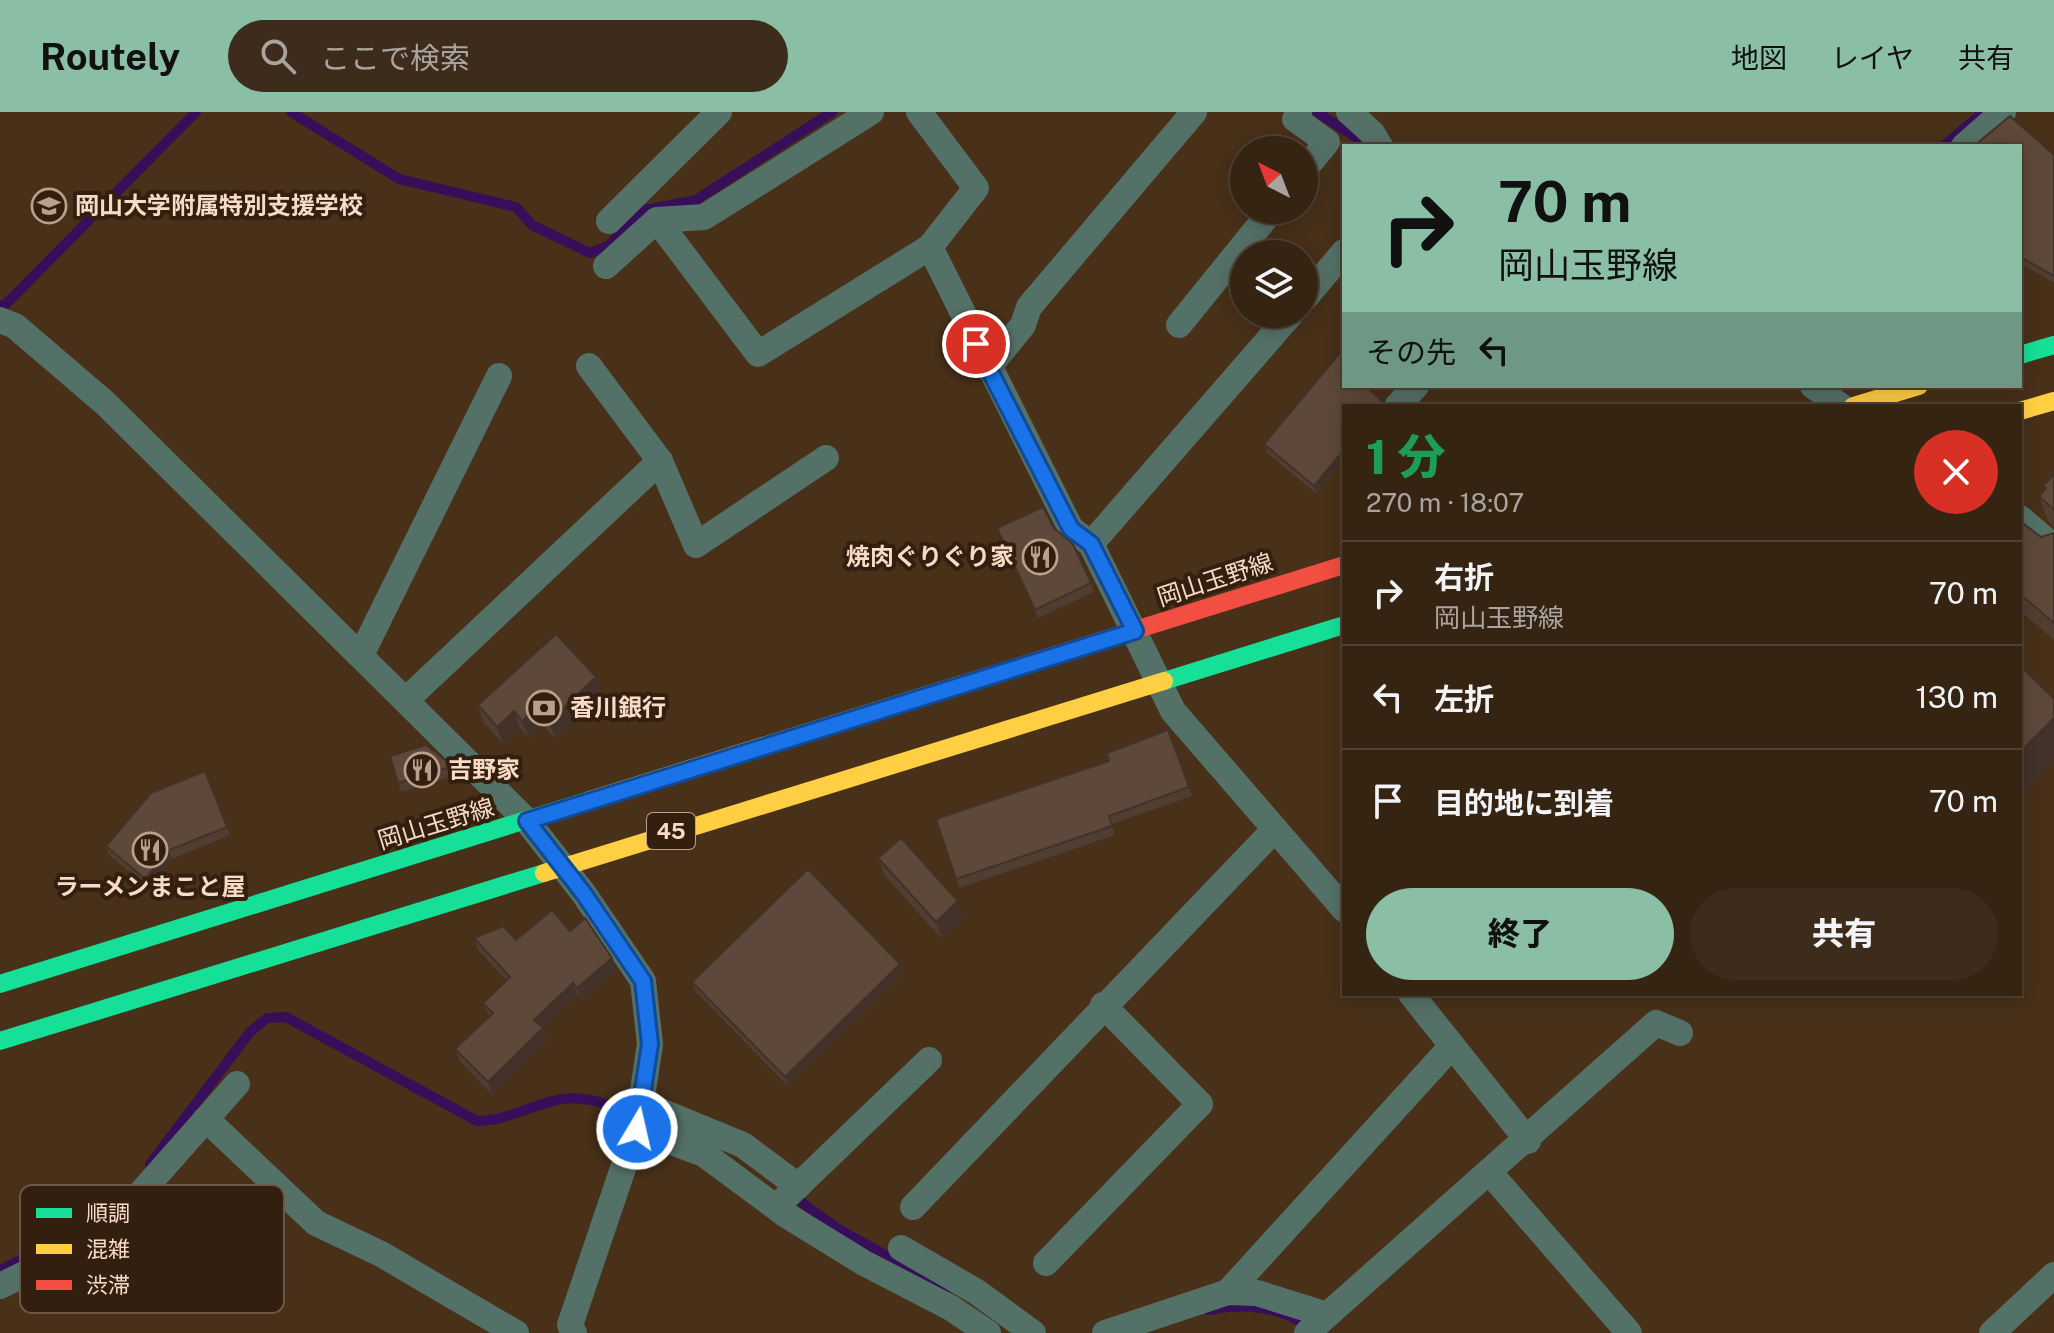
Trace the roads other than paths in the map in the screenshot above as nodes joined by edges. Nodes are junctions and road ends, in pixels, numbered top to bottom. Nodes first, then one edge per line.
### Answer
1 (719, 112) edge
2 (871, 112) edge
3 (919, 112) edge
4 (1194, 112) edge
5 (1299, 112) edge
6 (1349, 112) edge
7 (2003, 112) edge
8 (1379, 144) edge
9 (1966, 144) edge
10 (1318, 153) edge
11 (657, 220) junction
12 (609, 221) dead end
13 (1261, 224) edge
14 (930, 247) junction
15 (1342, 254) edge
16 (606, 266) dead end
17 (1318, 283) edge
18 (0, 320) edge
19 (1179, 325) dead end
20 (1279, 328) edge
21 (2054, 345) edge
22 (2022, 354) edge
23 (589, 366) dead end
24 (988, 368) junction
25 (499, 376) dead end
26 (1414, 388) edge
27 (1816, 388) edge
28 (1912, 388) edge
29 (2054, 401) edge
30 (1400, 404) edge
31 (1838, 404) edge
32 (1860, 404) edge
33 (2022, 410) edge
34 (826, 458) dead end
35 (660, 461) junction
36 (2022, 520) edge
37 (1091, 544) junction
38 (2054, 547) edge
39 (1342, 566) edge
40 (1342, 626) edge
41 (1135, 631) junction
42 (361, 655) junction
43 (1159, 680) junction
44 (406, 700) junction
45 (527, 821) junction
46 (1275, 829) junction
47 (562, 865) junction
48 (1342, 907) edge
49 (0, 984) edge
50 (1413, 996) edge
51 (1103, 1005) junction
52 (1680, 1033) dead end
53 (0, 1041) edge
54 (1451, 1047) junction
55 (929, 1060) dead end
56 (237, 1084) dead end
57 (639, 1117) junction
58 (206, 1119) junction
59 (1528, 1141) junction
60 (1490, 1173) junction
61 (148, 1185) edge
62 (276, 1185) edge
63 (284, 1193) edge
64 (788, 1196) junction
65 (913, 1207) dead end
66 (901, 1248) dead end
67 (1046, 1263) dead end
68 (2054, 1275) edge
69 (20, 1276) edge
70 (0, 1286) edge
71 (948, 1291) junction
72 (1228, 1292) junction
73 (1327, 1315) junction
74 (516, 1333) edge
75 (574, 1333) edge
76 (988, 1333) edge
77 (1033, 1333) edge
78 (1105, 1333) edge
79 (1307, 1333) edge
80 (1629, 1333) edge
81 (1992, 1333) edge

1 - 12 street
2 - 11 street
3 - 14 street
4 - 24 street
5 - 10 street
6 - 8 street
7 - 9 street
11 - 14 street
11 - 16 street
13 - 19 street
14 - 24 street
15 - 17 street
18 - 42 street
20 - 37 street
21 - 22 main road
23 - 35 street
24 - 37 street
25 - 42 street
26 - 30 street
27 - 31 street
28 - 32 main road
29 - 33 main road
34 - 35 street
35 - 44 street
36 - 38 street
37 - 41 street
39 - 41 main road, 岡山玉野線 / 45
40 - 43 main road, 45
41 - 43 street
41 - 45 main road, 岡山玉野線 / 45
42 - 44 street
43 - 46 street
43 - 47 main road, 45
44 - 45 street
45 - 47 street
45 - 49 main road, 岡山玉野線 / 45
46 - 48 street
46 - 51 street
47 - 53 main road, 45
47 - 57 street
50 - 54 street
51 - 65 street
51 - 67 street
52 - 59 street
54 - 59 street
54 - 72 street
55 - 64 street
56 - 58 street
57 - 64 street
57 - 75 street
58 - 61 street
58 - 62 street
59 - 60 street
60 - 73 street
60 - 80 street
63 - 74 street
64 - 71 street
66 - 71 street
68 - 81 street
69 - 70 street
71 - 76 street
71 - 77 street
72 - 73 street
72 - 78 street
73 - 79 street

